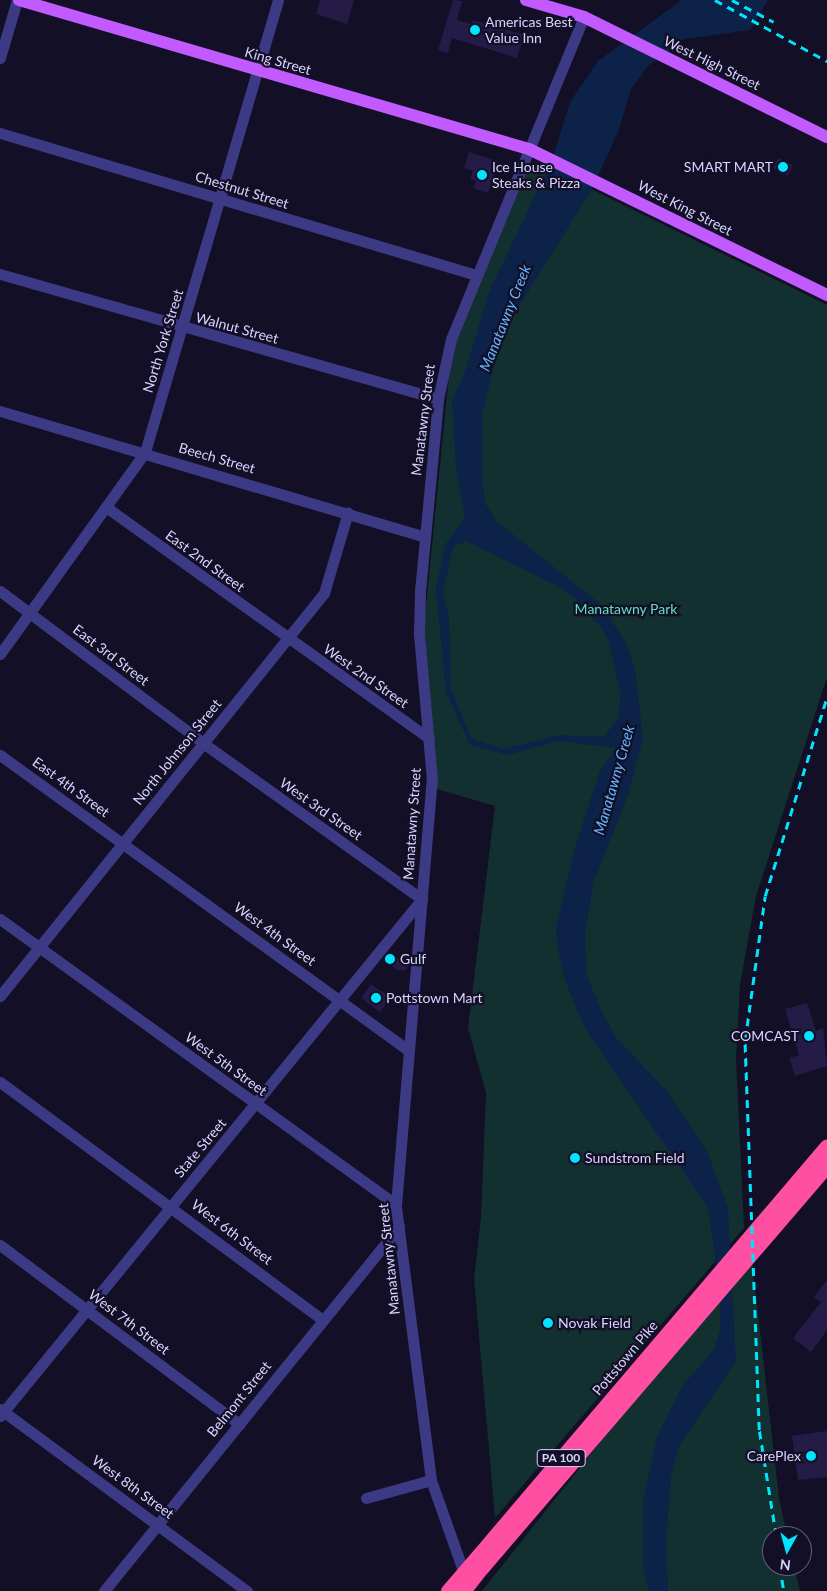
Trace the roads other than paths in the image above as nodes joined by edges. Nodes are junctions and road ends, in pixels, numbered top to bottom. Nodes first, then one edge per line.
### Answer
1 (18, 0) edge
2 (278, 0) edge
3 (526, 0) edge
4 (584, 18) junction
5 (0, 58) edge
6 (258, 70) junction
7 (0, 133) edge
8 (827, 136) edge
9 (533, 151) junction
10 (221, 200) junction
11 (0, 274) edge
12 (476, 275) junction
13 (827, 295) edge
14 (182, 328) junction
15 (438, 399) junction
16 (0, 411) edge
17 (145, 452) junction
18 (106, 507) junction
19 (348, 512) junction
20 (425, 537) junction
21 (0, 591) edge
22 (30, 612) junction
23 (287, 639) junction
24 (0, 654) edge
25 (429, 738) junction
26 (203, 743) junction
27 (0, 755) edge
28 (124, 844) junction
29 (422, 899) junction
30 (0, 919) edge
31 (39, 947) junction
32 (0, 996) edge
33 (339, 999) junction
34 (408, 1050) junction
35 (0, 1082) edge
36 (256, 1104) junction
37 (827, 1146) edge
38 (827, 1165) edge
39 (171, 1205) junction
40 (396, 1205) junction
41 (399, 1227) junction
42 (0, 1245) edge
43 (86, 1308) junction
44 (322, 1319) junction
45 (1, 1412) edge
46 (239, 1424) junction
47 (431, 1480) junction
48 (366, 1498) dead end
49 (159, 1523) junction
50 (480, 1561) junction
51 (232, 1587) edge
52 (104, 1591) edge
53 (247, 1591) edge
54 (448, 1591) edge
55 (462, 1591) edge
56 (470, 1591) edge

1 - 5 street
1 - 6 main road, King Street
2 - 6 street, North York Street
3 - 4 main road, West High Street
4 - 8 main road, West High Street
4 - 9 street, Manatawny Street
6 - 9 main road, King Street
6 - 10 street, North York Street
7 - 10 street, Chestnut Street
9 - 12 street, Manatawny Street
9 - 13 main road, West King Street
10 - 12 street, Chestnut Street
10 - 14 street, North York Street
11 - 14 street, Walnut Street
12 - 15 street, Manatawny Street
14 - 15 street, Walnut Street
14 - 17 street, North York Street
15 - 20 street, Manatawny Street
16 - 17 street, Beech Street
17 - 18 street, North York Street
17 - 19 street, Beech Street
18 - 22 street, North York Street
18 - 23 street, East 2nd Street
19 - 20 street, Beech Street
19 - 23 street, North Johnson Street
20 - 25 street, Manatawny Street
21 - 22 street, East 3rd Street
22 - 24 street, North York Street
22 - 26 street, East 3rd Street
23 - 25 street, West 2nd Street
23 - 26 street, North Johnson Street
25 - 29 street, Manatawny Street
26 - 28 street, North Johnson Street
26 - 29 street, West 3rd Street
27 - 28 street, East 4th Street
28 - 31 street, North Johnson Street
28 - 33 street, West 4th Street
29 - 33 street, State Street
29 - 34 street, Manatawny Street
30 - 31 street, West 5th Street
31 - 32 street, North Johnson Street
31 - 36 street, West 5th Street
33 - 34 street, West 4th Street
33 - 36 street, State Street
34 - 40 street, Manatawny Street
35 - 39 street, West 6th Street
36 - 39 street, State Street
36 - 40 street, West 5th Street
37 - 50 highway, Pottstown Pike / PA 100
38 - 50 highway, Pottstown Pike / PA 100
39 - 43 street, State Street
39 - 44 street, West 6th Street
40 - 41 street, Manatawny Street
41 - 44 street, Belmont Street
41 - 47 street, Manatawny Street
42 - 43 street, West 7th Street
43 - 45 street, State Street
43 - 46 street, West 7th Street
44 - 46 street, Belmont Street
45 - 49 street, West 8th Street
46 - 49 street, Belmont Street
47 - 48 street
47 - 56 street, Manatawny Street
49 - 51 street, West 8th Street
49 - 52 street, Belmont Street
50 - 54 highway, Pottstown Pike / PA 100, bridge
50 - 55 highway, Pottstown Pike / PA 100, bridge
51 - 53 street, West 8th Street

